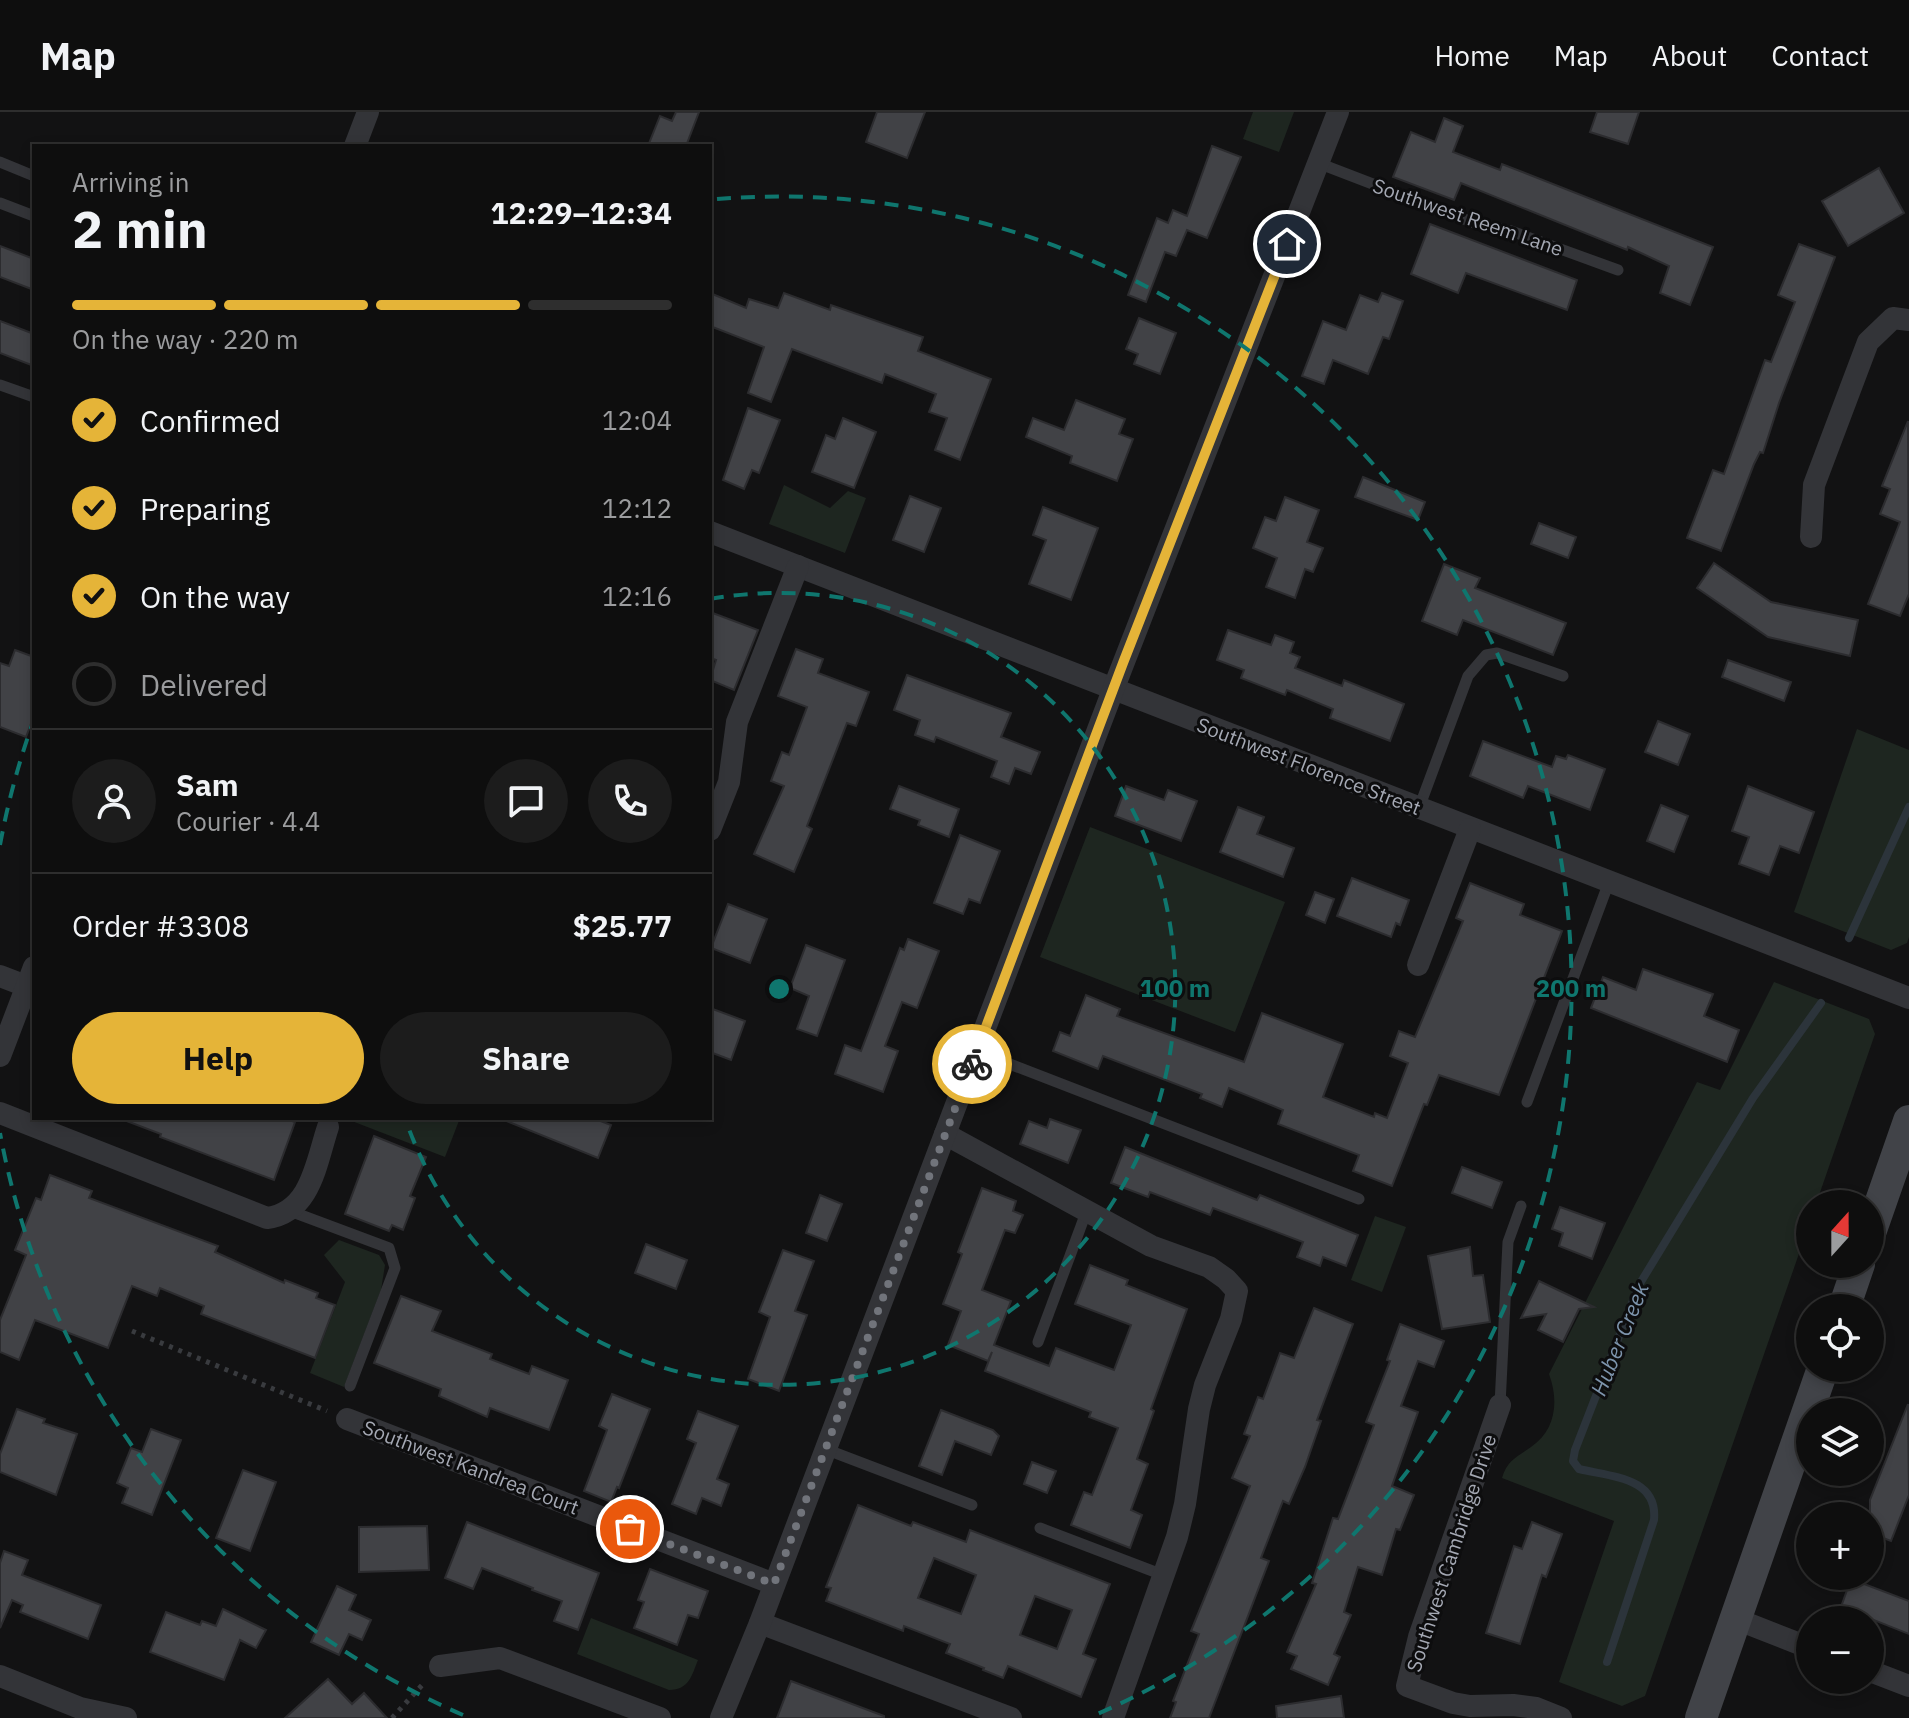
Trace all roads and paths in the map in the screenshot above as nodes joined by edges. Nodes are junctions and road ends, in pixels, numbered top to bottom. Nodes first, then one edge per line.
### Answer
1 (368, 112) edge
2 (1338, 112) edge
3 (356, 144) edge
4 (0, 162) edge
5 (1318, 163) junction
6 (32, 175) edge
7 (0, 203) edge
8 (32, 215) edge
9 (1618, 270) dead end
10 (1909, 320) edge
11 (0, 385) edge
12 (32, 396) edge
13 (712, 533) edge
14 (1811, 537) dead end
15 (798, 566) junction
16 (1563, 676) dead end
17 (1113, 690) junction
18 (1419, 808) junction
19 (712, 825) edge
20 (1470, 829) junction
21 (1609, 882) junction
22 (1418, 965) dead end
23 (0, 976) edge
24 (30, 977) edge
25 (1909, 998) edge
26 (976, 1051) junction
27 (0, 1056) edge
28 (1527, 1102) dead end
29 (0, 1113) edge
30 (1909, 1121) edge
31 (328, 1127) dead end
32 (945, 1134) junction
33 (1884, 1193) edge
34 (1359, 1199) dead end
35 (1521, 1206) dead end
36 (1087, 1210) junction
37 (290, 1211) junction
38 (132, 1331) dead end
39 (1038, 1342) dead end
40 (1818, 1382) edge
41 (350, 1386) dead end
42 (1500, 1405) joint
43 (347, 1419) joint
44 (825, 1449) junction
45 (972, 1505) dead end
46 (1040, 1528) dead end
47 (1163, 1575) junction
48 (774, 1584) junction
49 (1736, 1619) junction
50 (760, 1623) junction
51 (1796, 1643) edge
52 (440, 1666) joint
53 (0, 1676) edge
54 (1884, 1676) edge
55 (1909, 1686) edge
56 (126, 1718) edge
57 (392, 1718) edge
58 (660, 1718) edge
59 (721, 1718) edge
60 (1011, 1718) edge
61 (1113, 1718) edge
62 (1561, 1718) edge
63 (1701, 1718) edge

1 - 3 street
2 - 5 street
4 - 6 lane
5 - 9 lane, Southwest Reem Lane
5 - 17 street
7 - 8 lane
10 - 14 street
11 - 12 lane
13 - 15 street, Southwest Florence Street
15 - 17 street, Southwest Florence Street
15 - 19 street
16 - 18 lane
17 - 18 street, Southwest Florence Street
17 - 26 street
18 - 20 street, Southwest Florence Street
20 - 21 street, Southwest Florence Street
20 - 22 street
21 - 25 street, Southwest Florence Street
21 - 28 lane
23 - 24 street
24 - 27 street
26 - 32 street
26 - 34 lane
29 - 37 street
30 - 33 main road
31 - 37 street
32 - 36 street
32 - 44 street
35 - 42 lane
36 - 39 lane
36 - 47 street
37 - 41 lane
38 - 43 path
40 - 49 main road
42 - 62 street, Southwest Cambridge Drive
43 - 48 street, Southwest Kandrea Court
44 - 45 lane
44 - 48 street
46 - 47 lane
47 - 61 street
48 - 50 street
49 - 51 street
49 - 63 main road
50 - 59 street
50 - 60 street
52 - 57 path
52 - 58 street
53 - 56 street
54 - 55 street

